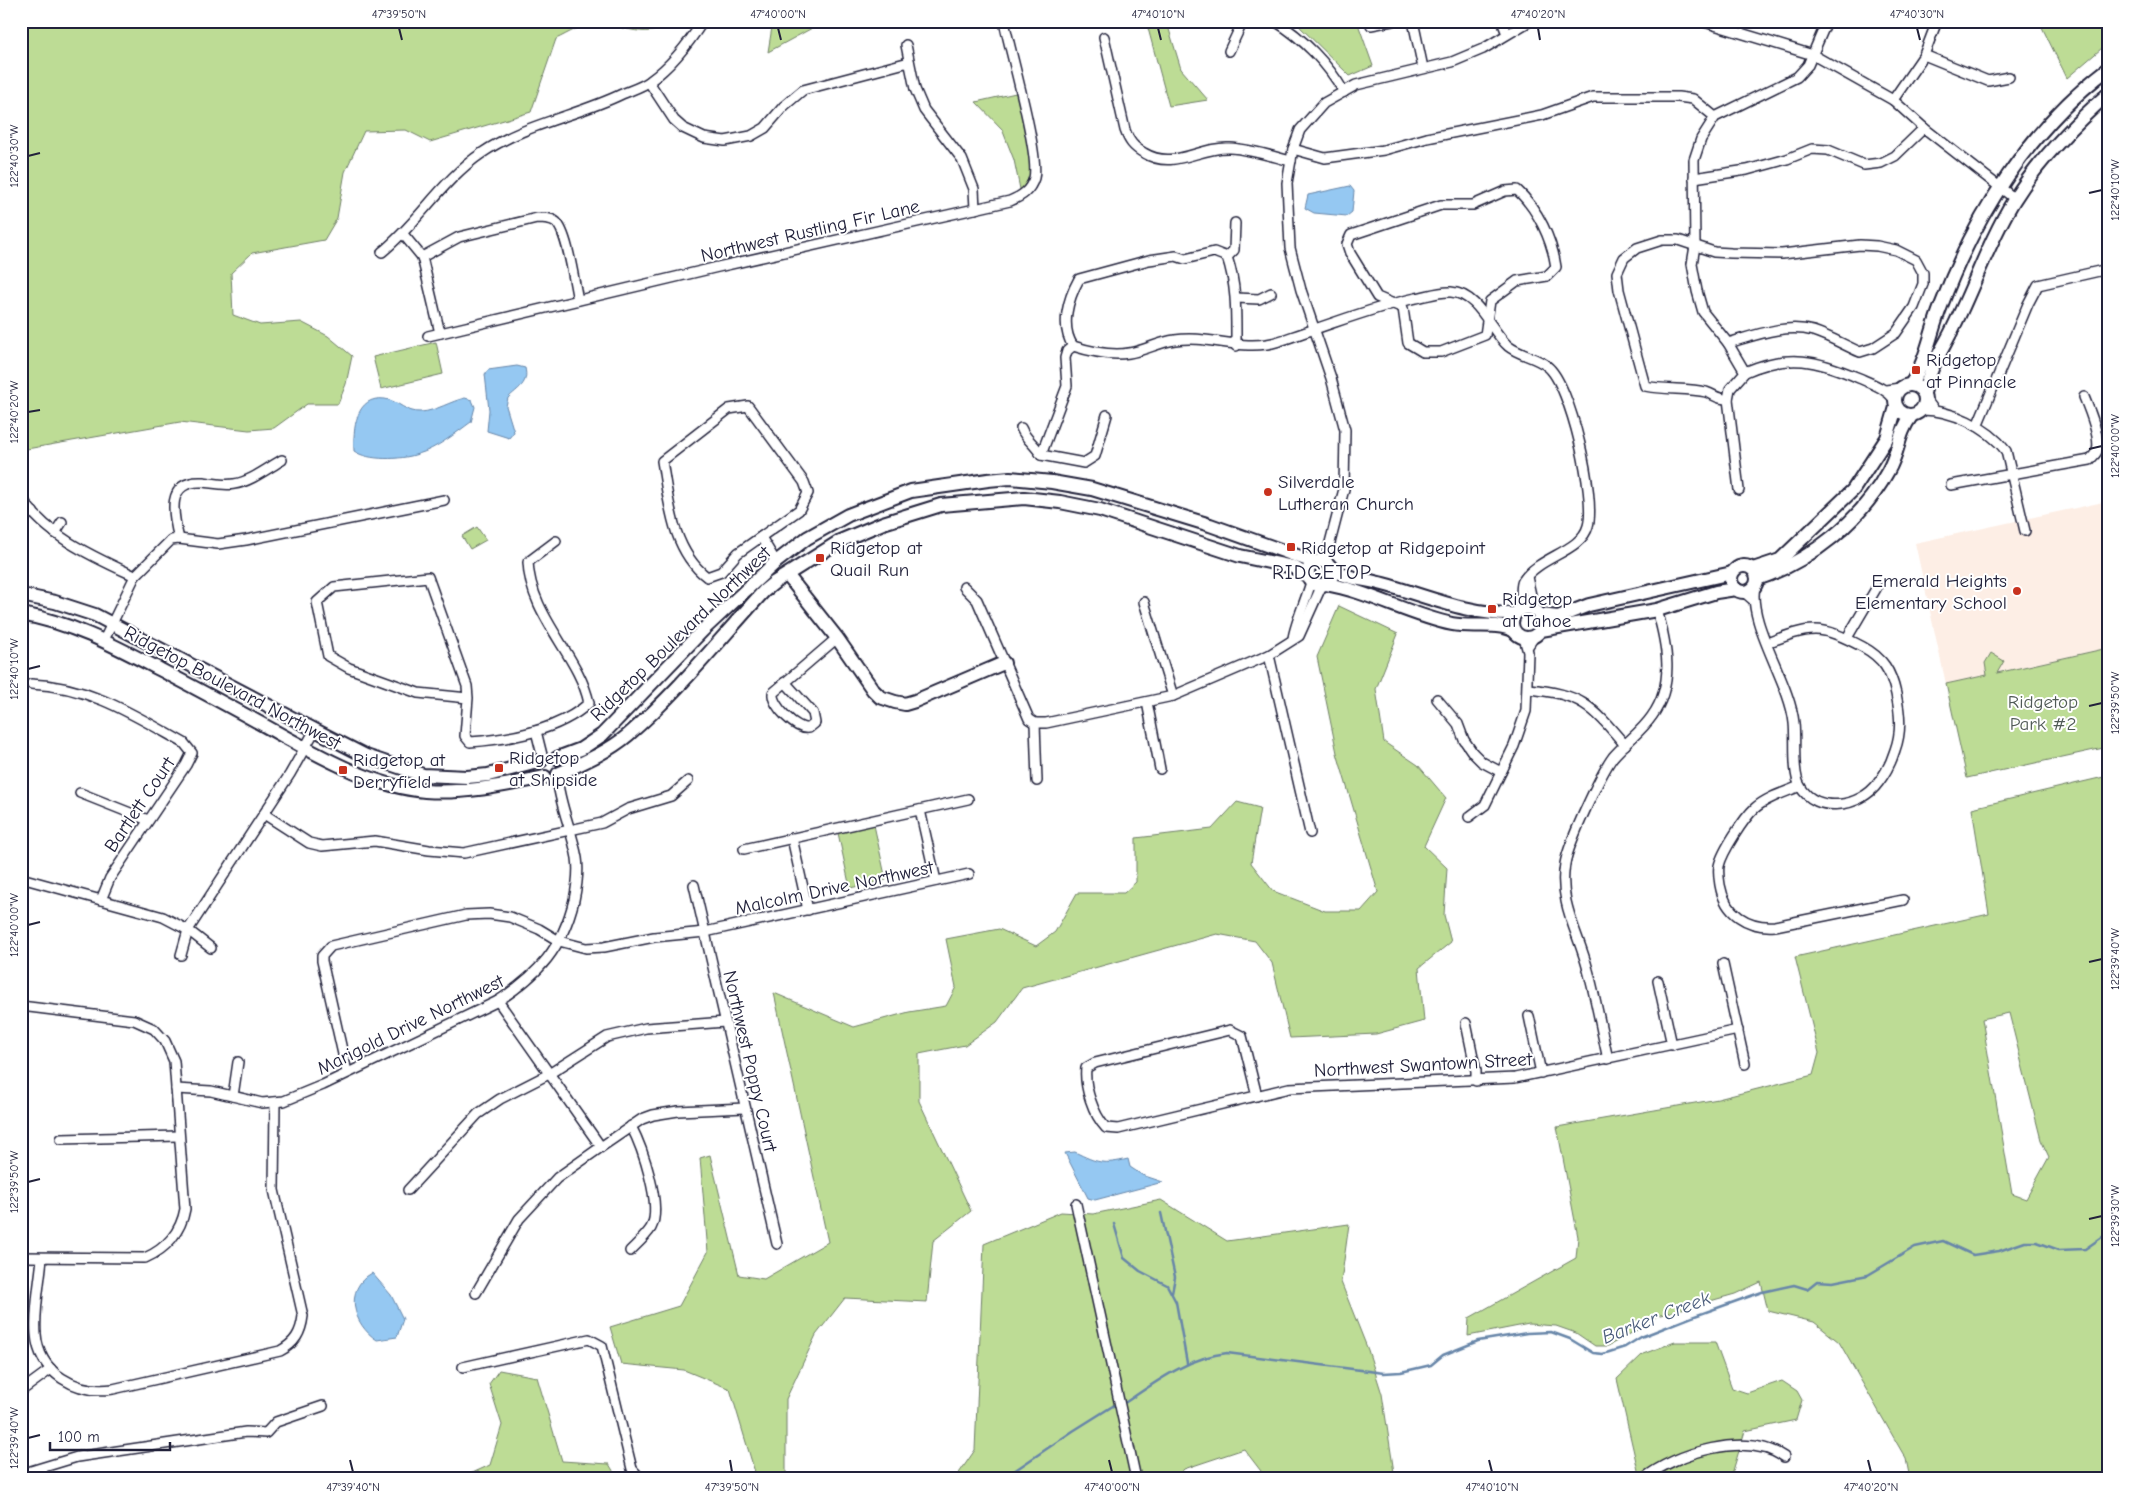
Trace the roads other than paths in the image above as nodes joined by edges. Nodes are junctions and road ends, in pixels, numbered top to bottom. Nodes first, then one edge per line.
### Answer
1 (703, 21) edge
2 (1004, 21) edge
3 (1243, 21) edge
4 (1275, 21) edge
5 (1392, 21) edge
6 (1413, 21) edge
7 (1502, 21) edge
8 (1530, 21) edge
9 (1701, 21) edge
10 (1827, 21) edge
11 (1937, 21) edge
12 (1371, 25) dead end
13 (1507, 34) junction
14 (1104, 37) dead end
15 (906, 45) dead end
16 (1229, 51) dead end
17 (1813, 55) junction
18 (1924, 55) junction
19 (909, 62) junction
20 (1423, 68) junction
21 (2108, 68) edge
22 (2008, 77) dead end
23 (649, 82) junction
24 (1344, 92) junction
25 (2108, 94) edge
26 (1893, 100) junction
27 (1715, 117) junction
28 (1924, 128) junction
29 (1293, 149) junction
30 (1291, 161) junction
31 (1694, 178) junction
32 (1999, 186) junction
33 (2015, 200) junction
34 (975, 209) junction
35 (1235, 223) dead end
36 (403, 234) junction
37 (1695, 246) junction
38 (382, 252) dead end
39 (422, 257) junction
40 (1226, 257) junction
41 (2108, 269) edge
42 (1271, 293) dead end
43 (1236, 298) junction
44 (578, 300) junction
45 (1393, 304) junction
46 (1488, 321) junction
47 (1315, 329) junction
48 (440, 333) junction
49 (428, 336) dead end
50 (1728, 343) junction
51 (1073, 346) junction
52 (1236, 346) junction
53 (1745, 372) junction
54 (1906, 386) junction
55 (1924, 396) junction
56 (2084, 397) dead end
57 (1728, 399) junction
58 (1892, 399) junction
59 (1934, 410) junction
60 (1916, 413) junction
61 (1106, 415) dead end
62 (1977, 426) junction
63 (1021, 428) dead end
64 (1041, 455) junction
65 (282, 460) dead end
66 (2012, 475) junction
67 (1950, 485) dead end
68 (1739, 490) dead end
69 (21, 496) edge
70 (444, 500) dead end
71 (33, 512) junction
72 (21, 518) edge
73 (62, 522) dead end
74 (2025, 531) dead end
75 (55, 533) junction
76 (761, 537) junction
77 (179, 539) junction
78 (556, 541) dead end
79 (776, 562) junction
80 (1323, 564) junction
81 (1732, 573) junction
82 (135, 576) junction
83 (788, 576) junction
84 (1317, 582) junction
85 (1750, 586) junction
86 (964, 587) dead end
87 (1877, 587) dead end
88 (21, 595) edge
89 (1144, 602) dead end
90 (1657, 610) junction
91 (1527, 612) junction
92 (21, 614) edge
93 (114, 624) junction
94 (1513, 630) junction
95 (837, 638) junction
96 (1532, 638) junction
97 (1847, 638) junction
98 (104, 640) junction
99 (1767, 643) junction
100 (1269, 655) junction
101 (1004, 663) junction
102 (785, 682) junction
103 (31, 684) dead end
104 (1528, 689) junction
105 (1173, 696) junction
106 (468, 698) junction
107 (1437, 699) dead end
108 (1147, 702) junction
109 (1035, 723) junction
110 (315, 730) junction
111 (537, 733) junction
112 (1625, 744) junction
113 (305, 748) junction
114 (548, 758) junction
115 (1160, 769) dead end
116 (1501, 772) junction
117 (552, 776) junction
118 (688, 781) dead end
119 (1037, 781) dead end
120 (1800, 786) junction
121 (80, 793) dead end
122 (968, 799) dead end
123 (920, 810) junction
124 (264, 814) junction
125 (1469, 817) dead end
126 (148, 820) junction
127 (571, 831) junction
128 (1310, 833) dead end
129 (792, 838) junction
130 (744, 849) dead end
131 (969, 874) dead end
132 (21, 878) edge
133 (936, 881) junction
134 (694, 886) dead end
135 (101, 900) junction
136 (1903, 900) dead end
137 (808, 910) junction
138 (188, 930) junction
139 (705, 932) junction
140 (560, 941) junction
141 (210, 948) dead end
142 (181, 955) dead end
143 (1723, 964) dead end
144 (1658, 981) dead end
145 (498, 1001) junction
146 (21, 1006) edge
147 (1529, 1016) dead end
148 (725, 1022) junction
149 (1466, 1023) dead end
150 (1738, 1030) junction
151 (1672, 1045) junction
152 (1608, 1059) junction
153 (238, 1062) dead end
154 (1745, 1064) dead end
155 (347, 1072) junction
156 (549, 1074) junction
157 (1541, 1074) junction
158 (1476, 1081) junction
159 (176, 1088) junction
160 (233, 1096) junction
161 (1257, 1096) junction
162 (274, 1104) junction
163 (746, 1108) junction
164 (632, 1126) junction
165 (178, 1136) junction
166 (61, 1139) dead end
167 (601, 1147) junction
168 (408, 1190) dead end
169 (1076, 1204) dead end
170 (777, 1244) dead end
171 (630, 1251) dead end
172 (21, 1257) edge
173 (42, 1258) junction
174 (476, 1293) dead end
175 (463, 1367) dead end
176 (51, 1369) junction
177 (21, 1392) edge
178 (323, 1406) dead end
179 (1784, 1457) dead end
180 (21, 1474) edge
181 (641, 1479) edge
182 (1136, 1479) edge
183 (1643, 1479) edge

1 - 23 street
2 - 34 street, Northwest Rustling Fir Lane
3 - 16 street
4 - 24 street
5 - 12 street
6 - 20 street
7 - 13 street
8 - 13 street
9 - 17 street
10 - 17 street
11 - 18 street
13 - 20 street
14 - 30 street
15 - 19 street
17 - 26 street
17 - 27 street
18 - 22 street
18 - 26 street
19 - 23 street
19 - 34 street
20 - 24 street
21 - 32 main road
23 - 36 street
24 - 29 street
25 - 33 main road
26 - 28 street
27 - 29 street
27 - 31 street
28 - 31 street
28 - 32 street
29 - 30 street
30 - 47 street
31 - 37 street
32 - 33 street
32 - 54 main road
33 - 55 main road
34 - 44 street, Northwest Rustling Fir Lane
35 - 40 street
36 - 38 street
36 - 39 street
37 - 50 street
37 - 50 street
37 - 57 street
39 - 44 street
39 - 48 street
40 - 43 street
40 - 51 street
41 - 62 street
42 - 43 street
43 - 52 street
44 - 48 street, Northwest Rustling Fir Lane
45 - 46 street
45 - 46 street
45 - 46 street
45 - 47 street
46 - 91 street
47 - 52 street
47 - 80 street
48 - 49 street, Northwest Rustling Fir Lane
50 - 53 street
51 - 52 street
51 - 64 street
53 - 57 street
53 - 58 street
54 - 55 main road
54 - 58 main road
55 - 59 street
55 - 60 main road
56 - 66 street
57 - 68 street
58 - 60 main road
58 - 85 main road
59 - 60 street
59 - 62 street
60 - 85 main road
61 - 64 street
62 - 66 street
63 - 64 street
65 - 77 street
66 - 67 street
66 - 74 street
69 - 71 street
70 - 77 street
71 - 72 street
71 - 75 street
73 - 75 street
75 - 82 street
76 - 76 street
76 - 79 street
77 - 82 street
78 - 111 street
79 - 80 main road, Ridgetop Boulevard Northwest
79 - 83 main road
79 - 114 main road, Ridgetop Boulevard Northwest
80 - 84 main road
80 - 84 main road
80 - 91 main road, Ridgetop Boulevard Northwest
81 - 85 main road
81 - 85 main road, Ridgetop Boulevard Northwest
81 - 91 main road, Ridgetop Boulevard Northwest
82 - 93 street
83 - 84 main road, Ridgetop Boulevard Northwest
83 - 95 main road
83 - 117 main road, Ridgetop Boulevard Northwest
84 - 94 main road, Ridgetop Boulevard Northwest
84 - 100 street
85 - 90 main road
85 - 99 street
86 - 101 street
87 - 97 street
88 - 93 main road, Ridgetop Boulevard Northwest
89 - 105 street
90 - 96 main road
90 - 112 street
91 - 94 main road
91 - 96 main road
92 - 98 main road, Ridgetop Boulevard Northwest
93 - 98 street
93 - 110 main road, Ridgetop Boulevard Northwest
94 - 96 main road
95 - 101 main road
95 - 102 street
96 - 104 street
97 - 99 street
97 - 120 street
98 - 113 main road, Ridgetop Boulevard Northwest
99 - 120 street
100 - 105 street
100 - 128 street
101 - 109 street
102 - 102 street
103 - 126 street, Bartlett Court
104 - 112 street
104 - 116 street
105 - 108 street
106 - 106 street
106 - 111 street
107 - 116 street
108 - 109 street
108 - 115 street
109 - 119 street
110 - 113 street
110 - 114 main road, Ridgetop Boulevard Northwest
111 - 114 street
112 - 152 street
113 - 117 main road, Ridgetop Boulevard Northwest
113 - 124 street
114 - 117 main road
114 - 117 main road
116 - 125 street
117 - 127 street, Marigold Drive Northwest
118 - 127 street
120 - 136 street
121 - 126 street
122 - 123 street
123 - 129 street
123 - 133 street
124 - 127 street
124 - 138 street
126 - 135 street, Bartlett Court
127 - 140 street, Marigold Drive Northwest
129 - 130 street
129 - 137 street
131 - 133 street, Malcolm Drive Northwest
132 - 135 street
133 - 137 street, Malcolm Drive Northwest
134 - 139 street, Northwest Poppy Court
135 - 138 street
137 - 139 street, Malcolm Drive Northwest
138 - 141 street
138 - 142 street
139 - 140 street, Malcolm Drive Northwest
139 - 148 street, Northwest Poppy Court
140 - 145 street, Marigold Drive Northwest
140 - 155 street, Malcolm Drive Northwest
143 - 150 street
144 - 151 street
145 - 155 street, Marigold Drive Northwest
145 - 156 street
146 - 159 street
147 - 157 street
148 - 156 street
148 - 163 street, Northwest Poppy Court
149 - 158 street
150 - 151 street, Northwest Swantown Street
150 - 154 street
151 - 152 street, Northwest Swantown Street
152 - 157 street, Northwest Swantown Street
153 - 160 street
155 - 162 street, Marigold Drive Northwest
156 - 167 street
156 - 168 street
157 - 158 street, Northwest Swantown Street
158 - 161 street, Northwest Swantown Street
159 - 160 street
159 - 165 street
160 - 162 street
161 - 161 street, Northwest Swantown Street
162 - 176 street
163 - 164 street
163 - 170 street, Northwest Poppy Court
164 - 167 street
164 - 171 street
165 - 166 street
165 - 173 street
167 - 174 street
169 - 182 street
172 - 173 street
173 - 176 street
175 - 181 street
176 - 177 street
178 - 180 street
179 - 183 street

